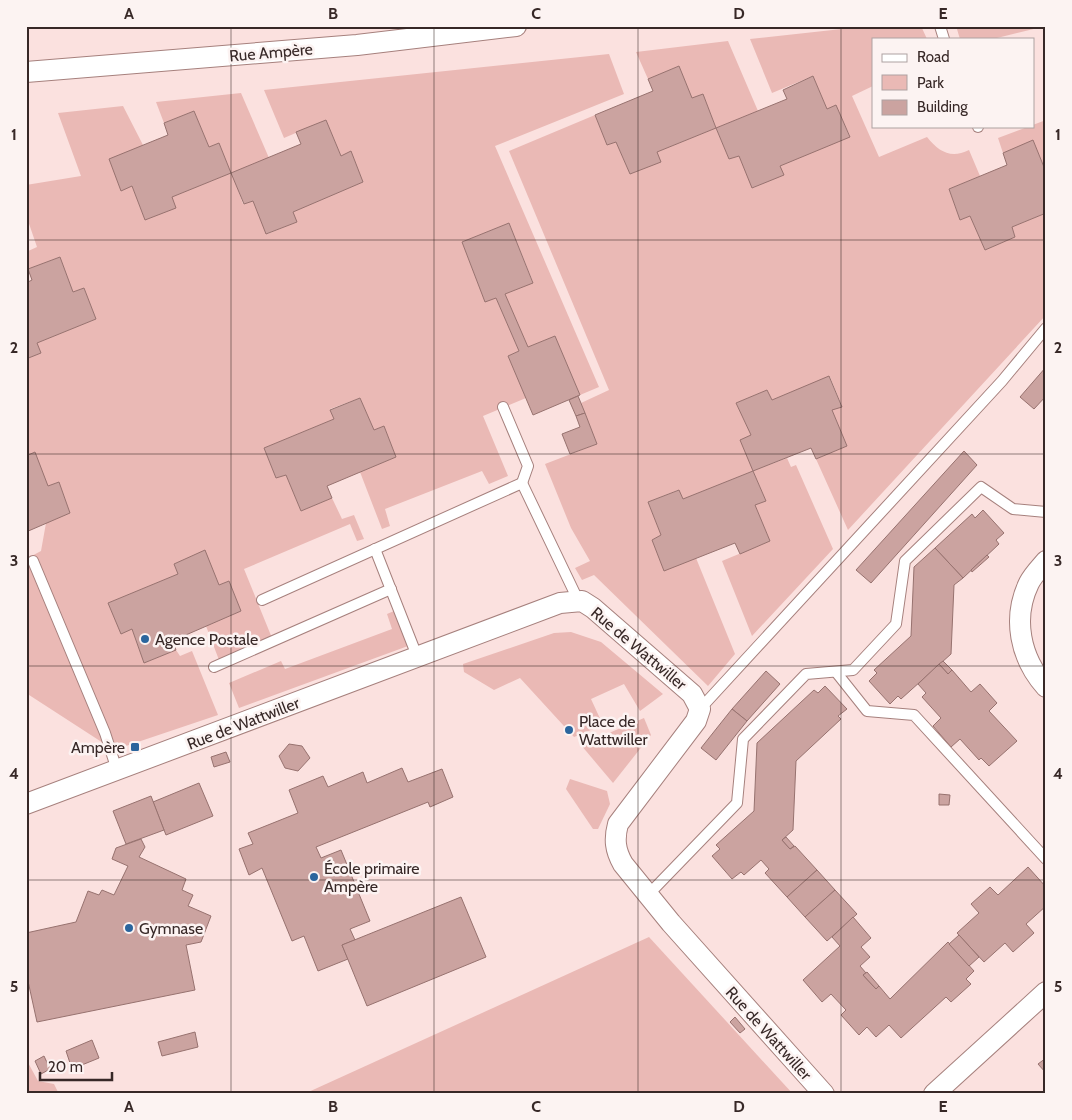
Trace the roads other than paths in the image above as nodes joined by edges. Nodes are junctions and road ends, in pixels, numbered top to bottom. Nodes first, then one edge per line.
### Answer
1 (516, 26) edge
2 (940, 26) edge
3 (944, 38) edge
4 (26, 72) edge
5 (1046, 328) edge
6 (503, 407) dead end
7 (522, 483) junction
8 (1046, 512) edge
9 (375, 549) junction
10 (33, 561) dead end
11 (1046, 561) edge
12 (391, 589) junction
13 (262, 600) dead end
14 (579, 602) junction
15 (417, 656) junction
16 (214, 667) dead end
17 (836, 672) junction
18 (1046, 687) edge
19 (700, 708) junction
20 (116, 770) junction
21 (26, 804) edge
22 (1046, 859) edge
23 (648, 895) junction
24 (1046, 992) edge
25 (824, 1094) edge
26 (934, 1094) edge

1 - 4 street, Rue Ampère
2 - 3 lane
5 - 19 lane
6 - 7 lane
7 - 9 lane
7 - 14 lane
8 - 17 lane
9 - 12 lane
9 - 13 lane
10 - 20 lane
11 - 18 street
12 - 15 lane
12 - 16 lane
14 - 15 street, Rue de Wattwiller
14 - 19 street, Rue de Wattwiller
15 - 20 street, Rue de Wattwiller
17 - 22 lane
17 - 23 lane
19 - 23 street, Rue de Wattwiller
20 - 21 street, Rue de Wattwiller
23 - 25 street, Rue de Wattwiller
24 - 26 street

